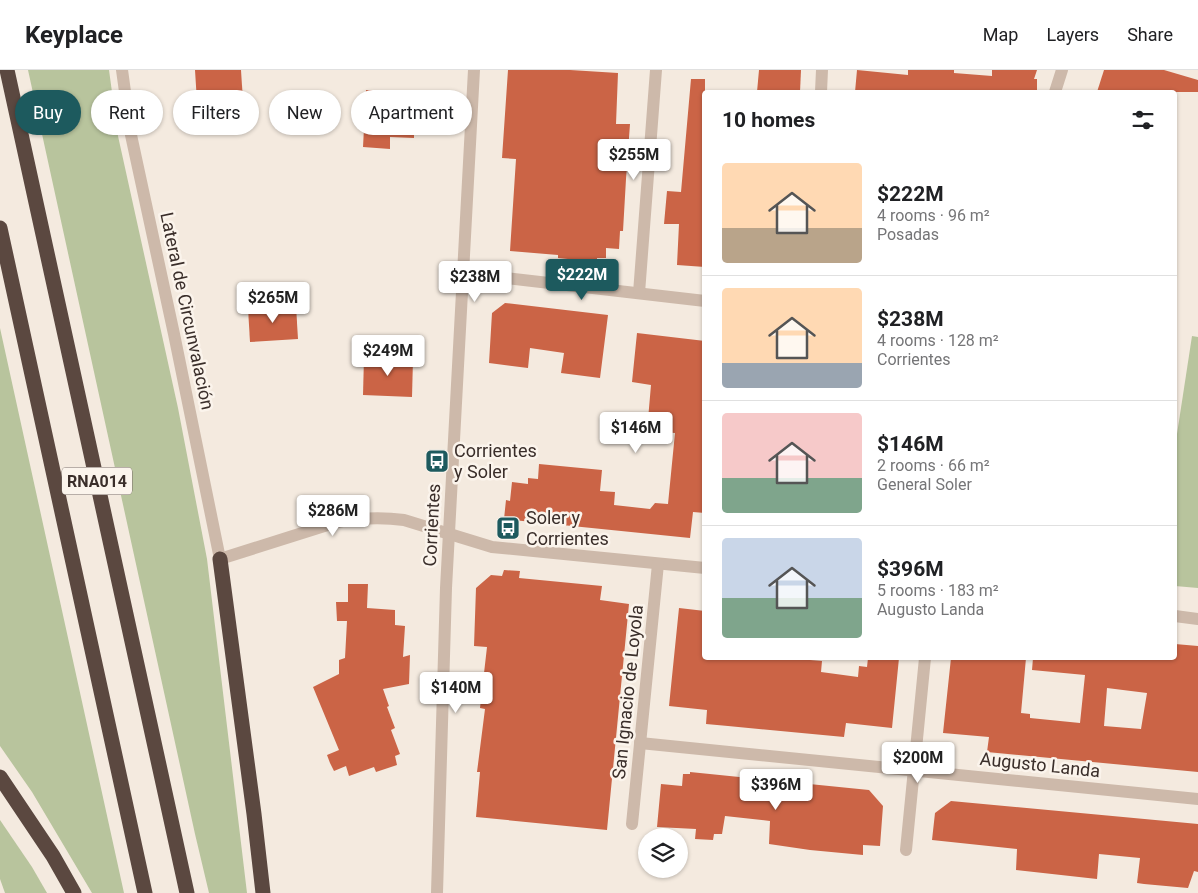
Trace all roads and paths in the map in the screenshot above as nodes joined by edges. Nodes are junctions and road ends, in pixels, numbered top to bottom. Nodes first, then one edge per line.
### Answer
1 (7, 70) edge
2 (122, 70) edge
3 (474, 70) edge
4 (656, 70) edge
5 (822, 70) edge
6 (1062, 70) edge
7 (820, 90) edge
8 (1056, 90) edge
9 (0, 228) edge
10 (463, 273) junction
11 (639, 294) junction
12 (702, 301) edge
13 (449, 534) junction
14 (220, 559) junction
15 (658, 564) junction
16 (702, 568) edge
17 (1177, 616) edge
18 (1198, 619) edge
19 (925, 660) edge
20 (640, 743) junction
21 (914, 770) junction
22 (0, 777) edge
23 (1198, 798) edge
24 (632, 824) dead end
25 (906, 850) dead end
26 (74, 893) edge
27 (145, 893) edge
28 (187, 893) edge
29 (263, 893) edge
30 (437, 893) edge

1 - 28 highway, RNA014
2 - 14 street, Lateral de Circunvalación
3 - 10 street, Corrientes
4 - 11 street
5 - 7 street
6 - 8 street
9 - 27 highway, RNA014
10 - 11 street
10 - 13 street, Corrientes
11 - 12 street
13 - 14 street
13 - 15 street
13 - 30 street, Corrientes
14 - 29 highway
15 - 16 street
15 - 20 street, San Ignacio de Loyola
17 - 18 street
19 - 21 street
20 - 21 street, Augusto Landa
20 - 24 street, San Ignacio de Loyola
21 - 23 street, Augusto Landa
21 - 25 street
22 - 26 highway

